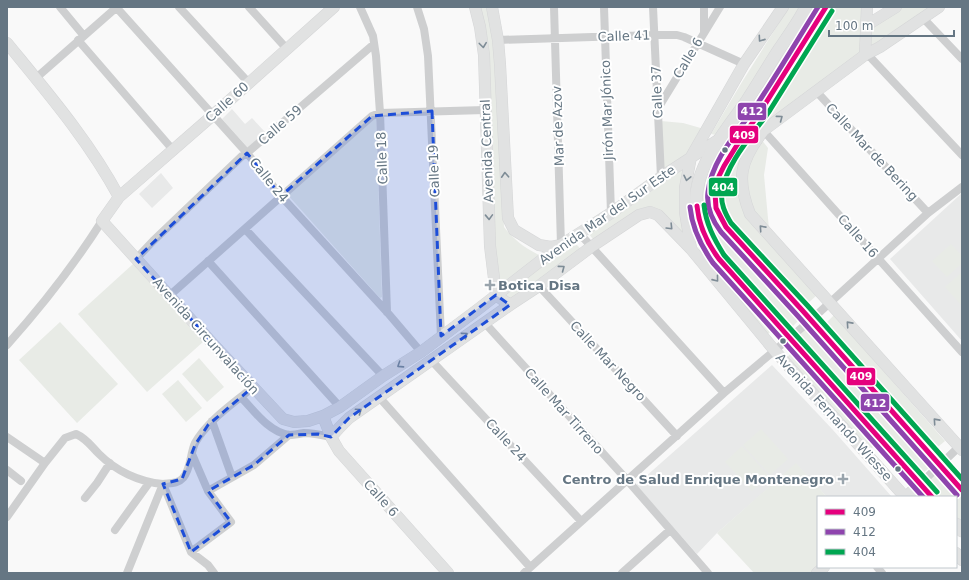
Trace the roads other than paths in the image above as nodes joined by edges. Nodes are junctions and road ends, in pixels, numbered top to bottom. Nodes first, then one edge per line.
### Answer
1 (60, 7) edge
2 (117, 7) edge
3 (179, 7) edge
4 (249, 7) edge
5 (360, 7) edge
6 (417, 7) edge
7 (475, 7) edge
8 (492, 7) edge
9 (554, 7) edge
10 (604, 7) edge
11 (654, 7) edge
12 (704, 7) edge
13 (720, 7) edge
14 (783, 7) edge
15 (806, 7) edge
16 (826, 7) edge
17 (867, 7) edge
18 (896, 7) edge
19 (939, 7) edge
20 (327, 9) edge
21 (923, 18) junction
22 (866, 25) junction
23 (704, 32) junction
24 (654, 35) junction
25 (605, 36) junction
26 (81, 38) junction
27 (555, 38) junction
28 (498, 40) junction
29 (7, 42) edge
30 (698, 42) junction
31 (374, 44) junction
32 (287, 49) junction
33 (865, 54) junction
34 (962, 59) edge
35 (744, 64) junction
36 (36, 78) junction
37 (248, 82) junction
38 (816, 91) junction
39 (749, 96) junction
40 (764, 106) junction
41 (485, 110) junction
42 (657, 110) junction
43 (432, 111) junction
44 (380, 113) junction
45 (212, 116) junction
46 (754, 120) junction
47 (764, 130) junction
48 (721, 138) junction
49 (173, 150) junction
50 (247, 153) junction
51 (962, 155) edge
52 (691, 157) junction
53 (661, 177) junction
54 (962, 187) edge
55 (281, 196) junction
56 (119, 197) junction
57 (928, 213) junction
58 (611, 214) junction
59 (102, 221) junction
60 (245, 229) junction
61 (580, 234) junction
62 (561, 245) junction
63 (592, 247) junction
64 (691, 249) junction
65 (136, 258) junction
66 (878, 259) junction
67 (208, 261) junction
68 (539, 286) junction
69 (496, 295) junction
70 (169, 296) junction
71 (830, 302) junction
72 (510, 305) junction
73 (387, 312) junction
74 (811, 320) junction
75 (484, 322) junction
76 (441, 336) junction
77 (790, 339) junction
78 (7, 346) edge
79 (775, 351) junction
80 (421, 352) junction
81 (962, 352) edge
82 (431, 360) junction
83 (383, 376) junction
84 (253, 387) junction
85 (724, 393) junction
86 (241, 397) junction
87 (379, 397) junction
88 (340, 407) junction
89 (323, 416) junction
90 (212, 421) junction
91 (289, 435) junction
92 (678, 436) junction
93 (7, 437) edge
94 (331, 437) junction
95 (961, 447) edge
96 (192, 454) junction
97 (44, 463) junction
98 (110, 463) junction
99 (940, 465) junction
100 (7, 470) edge
101 (232, 478) junction
102 (22, 481) dead end
103 (628, 481) junction
104 (149, 483) junction
105 (162, 484) junction
106 (920, 484) junction
107 (962, 490) edge
108 (208, 491) junction
109 (904, 496) edge
110 (906, 496) edge
111 (931, 496) edge
112 (84, 498) dead end
113 (7, 517) edge
114 (581, 521) junction
115 (115, 530) dead end
116 (670, 530) junction
117 (191, 552) junction
118 (527, 570) edge
119 (127, 573) edge
120 (214, 573) edge
121 (448, 573) edge
122 (622, 573) edge
123 (708, 573) edge

1 - 26 street
2 - 26 street
2 - 45 street, Calle 24
3 - 37 street
4 - 32 street
5 - 31 street, Calle 18
6 - 43 street, Calle 19
7 -> 41 main road, Avenida Central
8 - 28 main road, Avenida Central
9 - 27 street, Mar de Azov
10 - 25 street, Jirón Mar Jónico
11 - 24 street, Calle 37
12 - 23 street
13 - 23 street, Calle 6
14 -> 35 main road
15 - 39 main road, Avenida Fernando Wiesse
16 - 40 main road
17 - 22 main road
18 - 22 main road
19 - 21 main road
20 - 32 main road, Calle 60
21 - 33 main road
21 - 34 street
22 - 33 main road
23 - 30 street, Calle 6
24 - 25 street, Calle 41
24 - 30 street, Calle 41
24 - 42 street, Calle 37
25 - 27 street, Calle 41
25 - 58 street, Jirón Mar Jónico
26 - 36 street
26 - 49 street
27 - 28 street, Calle 41
27 - 62 street, Mar de Azov
62 -> 28 main road, Avenida Central
29 - 36 main road
30 - 35 street, Calle 41
30 - 42 street, Calle 6
31 - 44 street, Calle 18
31 - 50 street, Calle 59
32 - 37 main road, Calle 60
33 - 38 main road
33 - 51 street
35 - 52 main road
36 - 56 main road
37 - 45 main road, Calle 60
47 -> 38 main road
38 - 57 street, Calle Mar de Bering
39 - 40 main road
39 - 48 main road, Avenida Fernando Wiesse
40 - 46 main road
41 - 43 street
41 -> 69 main road, Avenida Central
42 - 53 street, Calle 37
43 - 44 street
43 - 76 street, Calle 19
44 - 55 street
44 - 73 street, Calle 18
45 - 49 main road, Calle 60
45 - 50 street, Calle 24
46 - 47 street, Calle 16
46 - 74 main road
47 - 66 street, Calle 16
71 -> 47 main road
48 - 52 main road, Avenida Mar del Sur Este
48 - 77 main road, Avenida Fernando Wiesse
49 - 56 main road, Calle 60
50 - 55 street, Calle 24
50 - 65 street, Calle 59
52 - 53 main road, Avenida Mar del Sur Este
52 -> 64 main road
53 - 58 main road, Avenida Mar del Sur Este
54 - 57 street
55 - 60 street
55 - 73 street, Calle 24
56 - 59 main road, Calle 60
57 - 66 street
58 - 61 main road, Avenida Mar del Sur Este
59 - 65 main road, Avenida Circunvalación
59 - 78 street
60 - 67 street
60 - 83 street
61 - 62 main road, Avenida Mar del Sur Este
61 - 63 street
62 - 69 main road, Avenida Mar del Sur Este
63 -> 64 main road, Avenida Mar del Sur Este
68 -> 63 main road, Avenida Mar del Sur Este
63 - 85 street
64 -> 79 main road, Avenida Fernando Wiesse
65 - 70 main road, Avenida Circunvalación
66 - 71 street
66 - 81 street, Calle 16
67 - 70 street
67 - 88 street
68 - 72 main road, Avenida Mar del Sur Este
68 - 92 street, Calle Mar Negro
69 - 72 main road
69 - 76 main road, Avenida Mar del Sur Este
70 - 84 main road, Avenida Circunvalación
71 - 74 street
95 -> 71 main road
72 - 75 main road, Avenida Mar del Sur Este
73 - 80 street, Calle 24
74 - 77 street
74 - 99 main road
82 -> 75 main road, Avenida Mar del Sur Este
75 - 103 street, Calle Mar Tirreno
76 - 80 main road, Avenida Mar del Sur Este
77 - 79 street
77 - 106 main road, Avenida Fernando Wiesse
79 - 85 street
79 - 109 main road, Avenida Fernando Wiesse
80 -> 83 main road, Avenida Mar del Sur Este
82 - 87 main road, Avenida Mar del Sur Este
82 - 114 street, Calle 24
83 - 88 main road, Avenida Mar del Sur Este
84 - 86 street
84 - 89 main road, Avenida Circunvalación
85 - 92 street
86 - 90 street
86 - 91 street
94 -> 87 main road, Avenida Mar del Sur Este
87 - 118 street
88 - 89 main road, Avenida Mar del Sur Este
89 - 94 main road, Calle 6
90 - 96 street
90 - 101 street
91 - 94 street
91 - 101 street
92 - 103 street
93 - 97 street
94 - 121 main road, Calle 6
95 - 99 street
96 - 105 street
96 - 108 street
97 - 98 street
97 - 113 street
98 - 104 street
98 - 112 street
99 - 106 street
99 - 107 main road
100 - 102 street
101 - 108 street
103 - 114 street
103 - 116 street, Calle Mar Tirreno
104 - 105 street
104 - 115 street
105 - 117 street
105 - 119 street
106 - 110 main road
106 - 111 main road, Avenida Fernando Wiesse
108 - 117 street
114 - 118 street
116 - 122 street
116 - 123 street, Calle Mar Tirreno
117 - 120 street

